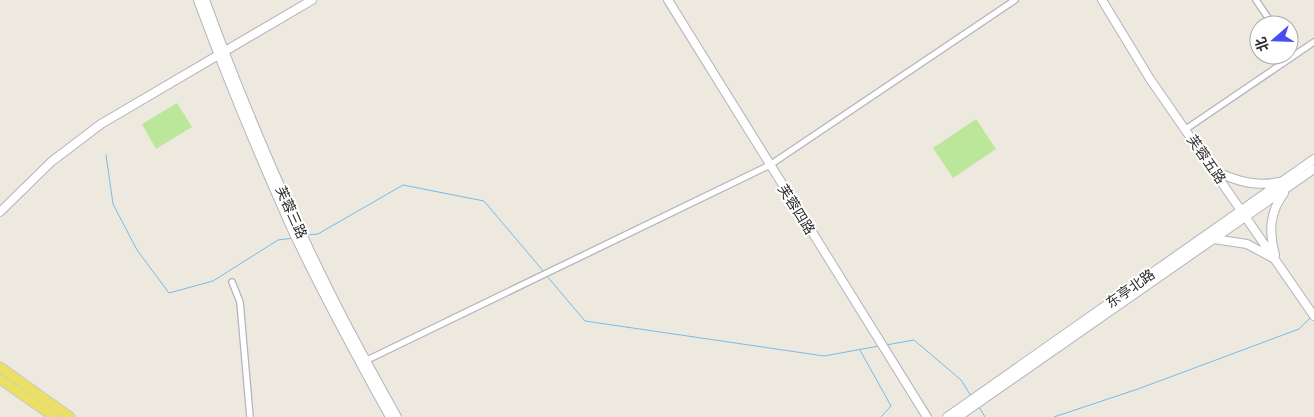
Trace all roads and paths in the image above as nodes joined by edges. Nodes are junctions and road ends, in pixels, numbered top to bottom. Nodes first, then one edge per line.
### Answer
1 (198, 0) edge
2 (205, 0) edge
3 (312, 0) edge
4 (668, 0) edge
5 (1015, 0) edge
6 (1102, 0) edge
7 (1256, 0) edge
8 (1266, 15) edge
9 (1314, 42) edge
10 (221, 52) junction
11 (1299, 52) edge
12 (1280, 65) edge
13 (1186, 129) junction
14 (1314, 160) edge
15 (770, 165) junction
16 (1314, 169) edge
17 (1216, 172) junction
18 (1286, 184) junction
19 (0, 212) edge
20 (1244, 213) junction
21 (1214, 239) junction
22 (1276, 260) junction
23 (232, 282) dead end
24 (1314, 316) edge
25 (364, 362) junction
26 (0, 367) edge
27 (0, 379) edge
28 (981, 398) junction
29 (968, 406) junction
30 (54, 417) edge
31 (70, 417) edge
32 (250, 417) edge
33 (390, 417) edge
34 (397, 417) edge
35 (927, 417) edge
36 (947, 417) edge
37 (958, 417) edge

1 - 10 main road, 芙蓉三路
2 - 10 main road, 芙蓉三路
3 - 10 main road
4 - 15 main road, 芙蓉四路
5 - 15 street
6 - 13 main road, 芙蓉五路
7 - 8 street
9 - 11 street
10 - 19 main road
10 - 25 main road, 芙蓉三路
12 - 13 street
13 - 17 main road, 芙蓉五路
14 - 18 main road, 东亭北路
15 - 25 street
15 - 35 main road, 芙蓉四路
16 - 18 main road, 东亭北路
17 - 18 main road
17 - 20 main road, 芙蓉五路
18 - 20 main road, 东亭北路
18 - 22 main road
20 - 21 main road, 东亭北路
20 - 22 main road, 芙蓉五路
20 - 28 main road, 东亭北路
21 - 22 main road
21 - 28 main road, 东亭北路
22 - 24 main road, 芙蓉五路
23 - 32 street
25 - 33 main road, 芙蓉三路
25 - 34 main road, 芙蓉三路
26 - 31 main road
27 - 30 main road
28 - 29 main road, 东亭北路
29 - 36 main road, 东亭北路
29 - 37 main road, 东亭北路

